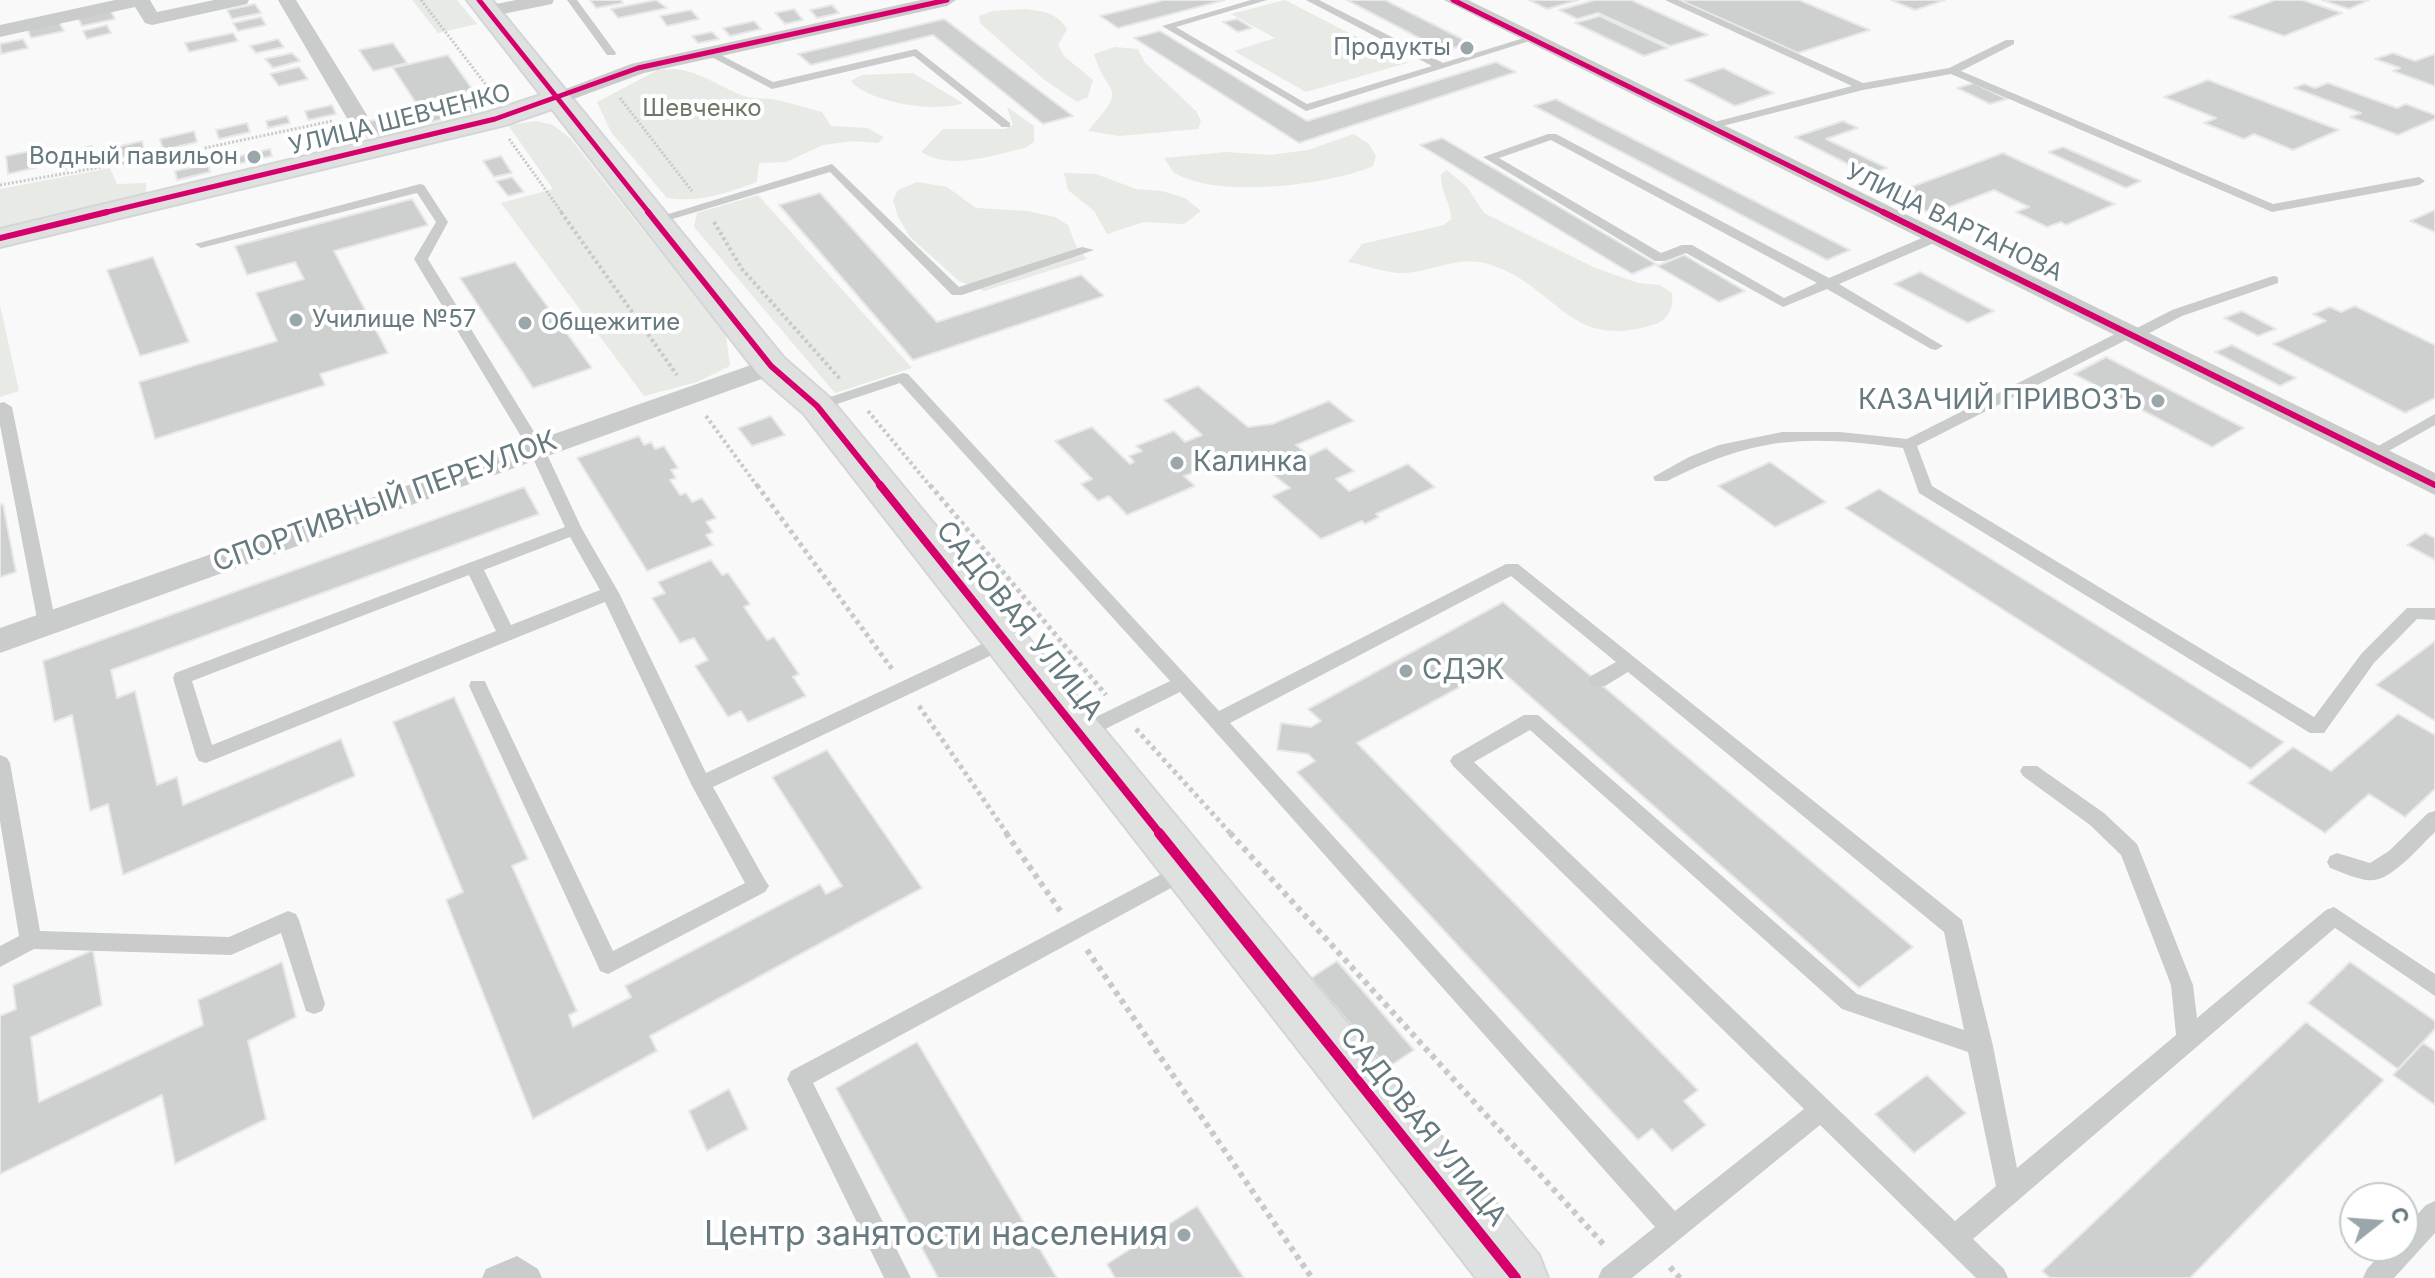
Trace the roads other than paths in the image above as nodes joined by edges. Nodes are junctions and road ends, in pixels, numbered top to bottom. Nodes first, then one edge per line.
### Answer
1 (141, 0) edge
2 (240, 0) edge
3 (287, 0) edge
4 (545, 0) edge
5 (572, 0) edge
6 (947, 0) edge
7 (1262, 0) edge
8 (1311, 0) edge
9 (1453, 0) edge
10 (1670, 0) edge
11 (483, 6) edge
12 (0, 31) edge
13 (1531, 39) junction
14 (2010, 42) dead end
15 (611, 53) dead end
16 (709, 53) junction
17 (1441, 66) junction
18 (1952, 71) junction
19 (1862, 87) junction
20 (557, 99) junction
21 (356, 115) road end
22 (1006, 125) dead end
23 (1711, 126) junction
24 (2220, 175) dead end
25 (2204, 179) junction
26 (2419, 181) dead end
27 (655, 220) junction
28 (1936, 237) junction
29 (0, 238) edge
30 (201, 244) dead end
31 (1087, 250) dead end
32 (2273, 280) dead end
33 (1829, 284) junction
34 (2133, 333) junction
35 (1936, 346) dead end
36 (771, 366) junction
37 (835, 400) junction
38 (4, 407) dead end
39 (2435, 419) edge
40 (1909, 444) junction
41 (536, 448) junction
42 (2372, 454) junction
43 (1661, 477) dead end
44 (2435, 485) edge
45 (574, 529) junction
46 (474, 567) junction
47 (610, 593) junction
48 (2435, 614) edge
49 (47, 624) junction
50 (506, 634) junction
51 (0, 641) edge
52 (1005, 641) junction
53 (1629, 663) junction
54 (1598, 681) dead end
55 (1182, 683) junction
56 (478, 686) dead end
57 (1217, 721) junction
58 (1101, 723) junction
59 (0, 763) edge
60 (2030, 771) dead end
61 (701, 784) junction
62 (2435, 819) edge
63 (2337, 862) dead end
64 (1188, 869) junction
65 (31, 940) junction
66 (0, 957) edge
67 (2435, 986) edge
68 (314, 1004) dead end
69 (2188, 1041) junction
70 (1981, 1046) junction
71 (1821, 1110) junction
72 (2009, 1191) junction
73 (2435, 1214) edge
74 (1673, 1228) junction
75 (1954, 1238) junction
76 (1620, 1274) edge
77 (495, 1278) edge
78 (529, 1278) edge
79 (898, 1278) edge
80 (1516, 1278) edge
81 (1995, 1278) edge
82 (2376, 1278) edge

1 - 2 street
1 - 12 street
3 - 21 street
4 - 11 street
5 - 15 lane
6 - 16 street, УЛИЦА ШЕВЧЕНКО
7 - 17 lane
8 - 17 lane
9 - 13 street, УЛИЦА ВАРТАНОВА
10 - 19 lane
11 - 20 street, САДОВАЯ УЛИЦА
13 - 17 lane
13 - 23 street, УЛИЦА ВАРТАНОВА
14 - 18 lane
16 - 20 street, УЛИЦА ШЕВЧЕНКО
16 - 22 lane
18 - 19 lane
18 - 25 lane
19 - 23 lane
20 - 27 street, САДОВАЯ УЛИЦА
20 - 29 street, УЛИЦА ШЕВЧЕНКО
23 - 28 street, УЛИЦА ВАРТАНОВА
24 - 25 lane
25 - 26 lane
27 - 31 lane
27 - 36 street, САДОВАЯ УЛИЦА
28 - 33 lane
28 - 34 street, УЛИЦА ВАРТАНОВА
30 - 41 lane
32 - 34 lane
33 - 33 lane
33 - 35 lane
34 - 40 lane
34 - 42 street, УЛИЦА ВАРТАНОВА
36 - 37 street, САДОВАЯ УЛИЦА
36 - 41 street, СПОРТИВНЫЙ ПЕРЕУЛОК
37 - 52 street, САДОВАЯ УЛИЦА
37 - 55 lane
38 - 49 lane
39 - 42 lane
40 - 43 lane
40 - 48 lane
41 - 45 lane
41 - 49 street, СПОРТИВНЫЙ ПЕРЕУЛОК
42 - 44 street, УЛИЦА ВАРТАНОВА
45 - 46 lane
45 - 47 lane
46 - 50 lane
46 - 50 lane
47 - 50 lane
47 - 61 lane
49 - 51 street, СПОРТИВНЫЙ ПЕРЕУЛОК
52 - 58 street, САДОВАЯ УЛИЦА
52 - 61 lane
53 - 54 lane
53 - 57 lane
53 - 70 lane
55 - 57 lane
55 - 58 lane
56 - 61 lane
57 - 74 lane
58 - 64 street, САДОВАЯ УЛИЦА
59 - 65 lane
60 - 69 lane
62 - 63 lane
64 - 79 lane
64 - 80 street, САДОВАЯ УЛИЦА
65 - 66 lane
65 - 68 lane
67 - 69 lane
69 - 72 lane
70 - 71 lane
70 - 72 lane
71 - 74 lane
71 - 75 lane
72 - 75 lane
73 - 82 lane
74 - 76 lane
75 - 81 lane
77 - 78 lane

